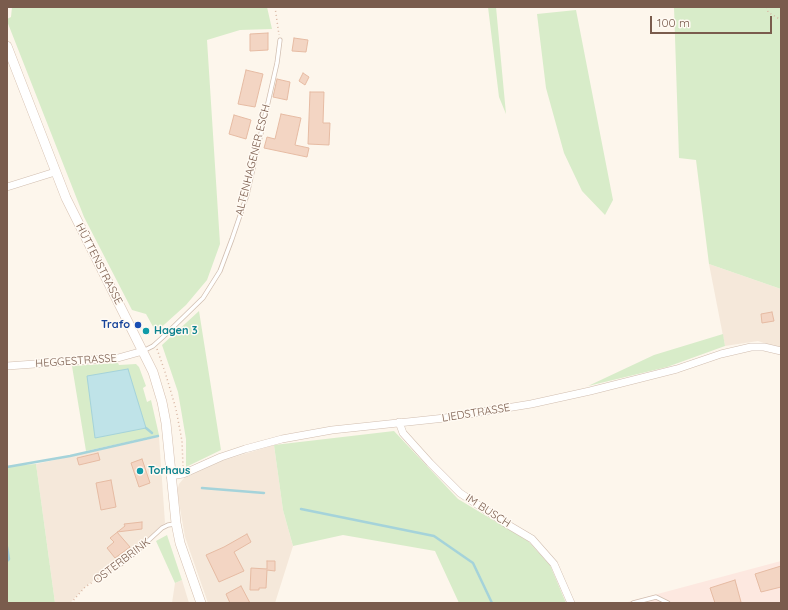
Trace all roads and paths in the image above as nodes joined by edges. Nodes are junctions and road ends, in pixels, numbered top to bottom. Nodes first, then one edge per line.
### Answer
1 (275, 7) edge
2 (767, 7) edge
3 (781, 20) edge
4 (280, 40) joint
5 (7, 46) edge
6 (56, 172) junction
7 (7, 186) edge
8 (154, 345) junction
9 (143, 351) junction
10 (781, 351) edge
11 (7, 366) edge
12 (398, 422) junction
13 (183, 474) junction
14 (170, 476) junction
15 (176, 524) junction
16 (117, 567) joint
17 (71, 603) edge
18 (201, 603) edge
19 (571, 603) edge
20 (634, 603) edge
21 (668, 603) edge

1 - 4 path
2 - 3 path
4 - 8 lane, ALTENHAGENER ESCH
5 - 6 main road, HÜTTENSTRASSE
6 - 7 street
6 - 9 main road, HÜTTENSTRASSE
8 - 9 lane, ALTENHAGENER ESCH
8 - 13 path
9 - 11 street, HEGGESTRASSE
9 - 14 main road, HÜTTENSTRASSE
10 - 12 street, LIEDSTRASSE
12 - 13 street, LIEDSTRASSE
12 - 19 street, IM BUSCH
13 - 14 street, LIEDSTRASSE
14 - 15 main road, HÜTTENSTRASSE
15 - 16 lane, OSTERBRINK
15 - 18 main road, HÜTTENSTRASSE
16 - 17 path, OSTERBRINK
20 - 21 lane

